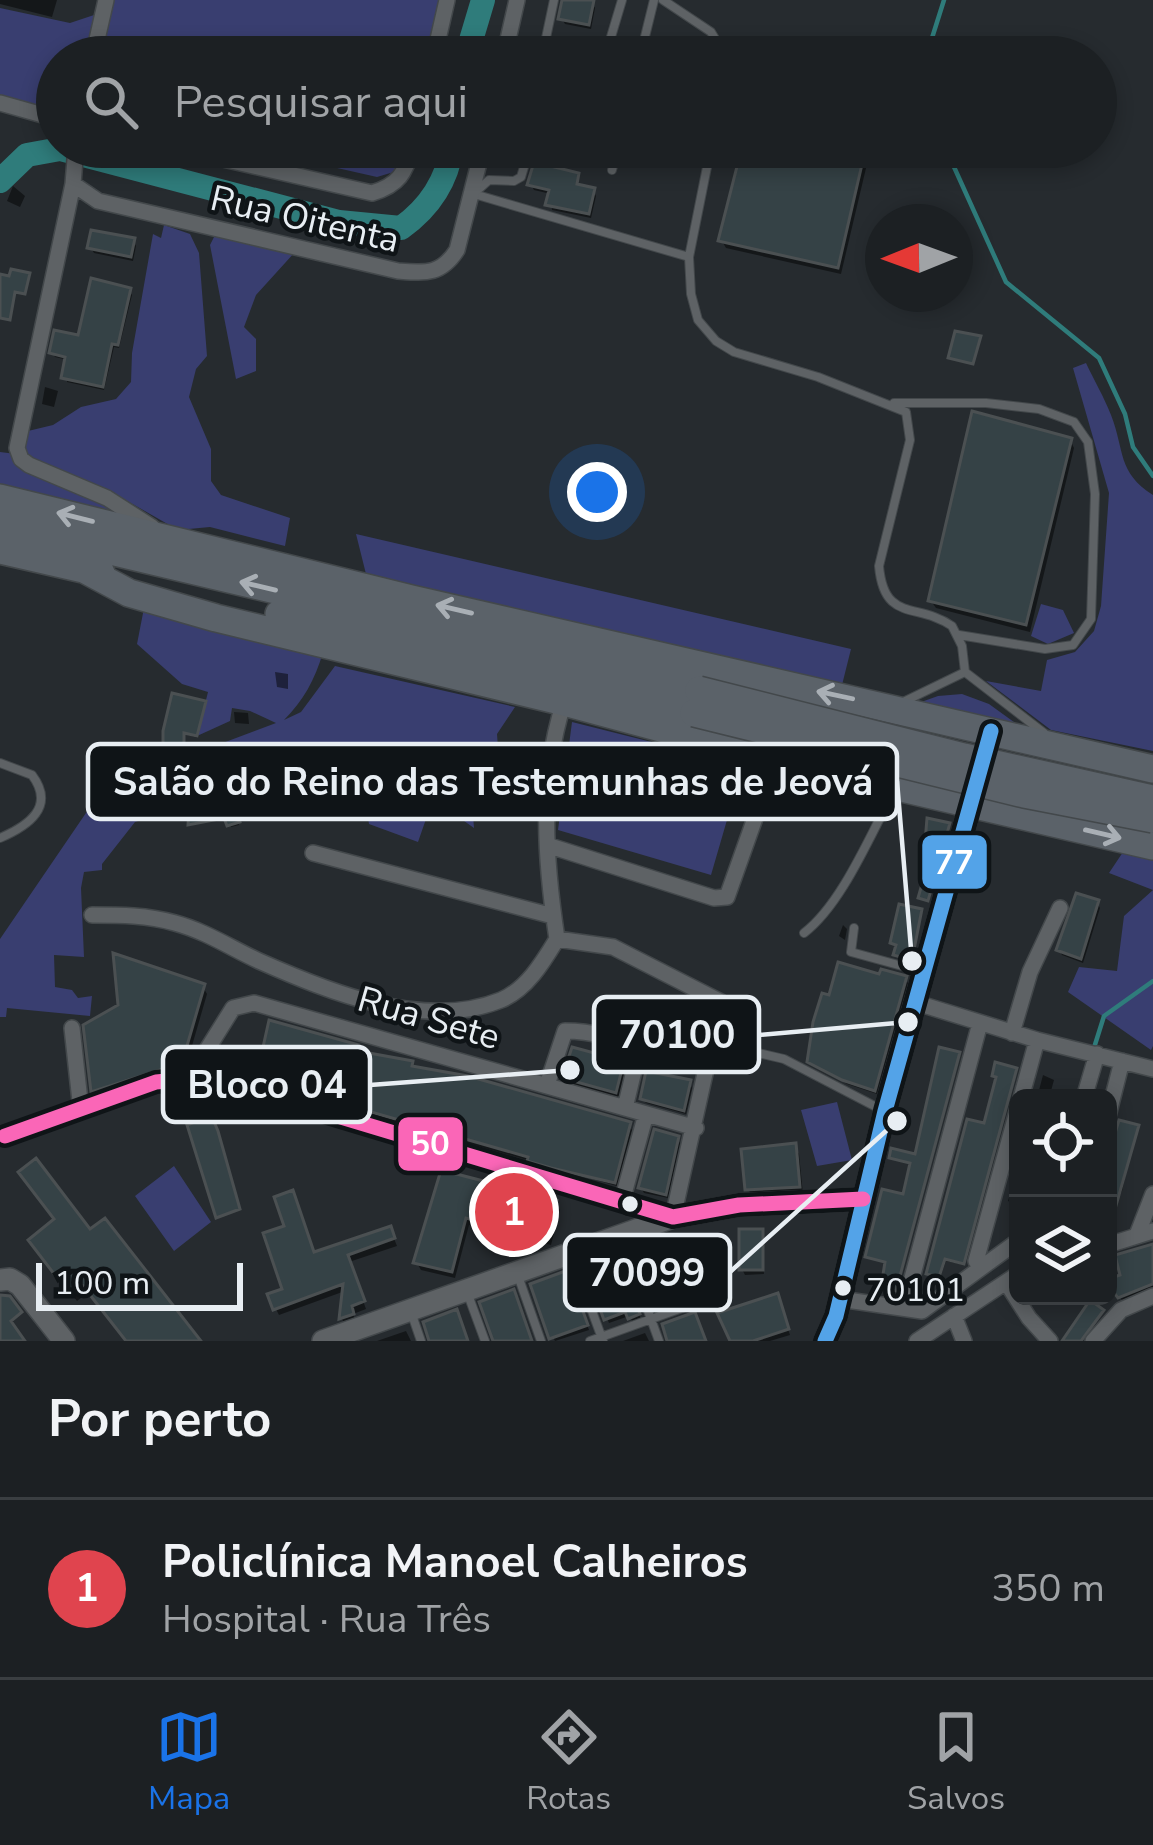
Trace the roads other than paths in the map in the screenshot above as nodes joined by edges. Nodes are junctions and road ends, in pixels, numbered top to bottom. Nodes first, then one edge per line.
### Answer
1 (106, 0) edge
2 (447, 0) edge
3 (517, 0) edge
4 (554, 0) edge
5 (622, 0) edge
6 (654, 0) edge
7 (663, 0) edge
8 (98, 36) edge
9 (439, 36) edge
10 (509, 36) edge
11 (546, 36) edge
12 (611, 36) edge
13 (645, 36) edge
14 (714, 36) edge
15 (0, 103) edge
16 (36, 112) edge
17 (75, 168) edge
18 (263, 168) edge
19 (406, 168) edge
20 (479, 168) edge
21 (524, 168) edge
22 (707, 168) edge
23 (73, 184) junction
24 (475, 194) junction
25 (689, 257) junction
26 (887, 403) junction
27 (0, 498) edge
28 (0, 525) edge
29 (169, 540) junction
30 (0, 550) edge
31 (84, 569) junction
32 (959, 635) junction
33 (965, 673) junction
34 (564, 702) junction
35 (696, 702) junction
36 (893, 707) junction
37 (991, 731) junction
38 (1065, 748) junction
39 (0, 763) edge
40 (1153, 769) edge
41 (772, 770) junction
42 (896, 786) junction
43 (1153, 800) edge
44 (972, 803) junction
45 (1153, 819) edge
46 (0, 838) edge
47 (550, 846) junction
48 (1153, 846) edge
49 (313, 853) dead end
50 (1060, 908) dead end
51 (92, 915) dead end
52 (553, 916) junction
53 (854, 928) dead end
54 (804, 933) dead end
55 (556, 939) junction
56 (925, 973) junction
57 (917, 1004) junction
58 (980, 1023) junction
59 (72, 1028) dead end
60 (1012, 1033) junction
61 (1036, 1040) junction
62 (714, 1043) junction
63 (1097, 1054) junction
64 (1123, 1060) junction
65 (1153, 1069) edge
66 (197, 1076) junction
67 (547, 1085) junction
68 (1023, 1089) edge
69 (1087, 1089) edge
70 (1115, 1089) edge
71 (625, 1108) junction
72 (81, 1110) junction
73 (885, 1111) junction
74 (646, 1114) junction
75 (696, 1128) junction
76 (5, 1136) dead end
77 (1009, 1141) edge
78 (1153, 1194) edge
79 (863, 1198) junction
80 (622, 1202) junction
81 (673, 1217) junction
82 (1145, 1233) edge
83 (620, 1236) junction
84 (1009, 1248) edge
85 (570, 1253) junction
86 (976, 1261) dead end
87 (516, 1272) junction
88 (5, 1280) edge
89 (1009, 1280) edge
90 (466, 1291) junction
91 (1153, 1296) edge
92 (692, 1304) dead end
93 (1023, 1305) edge
94 (838, 1308) junction
95 (904, 1308) junction
96 (411, 1310) junction
97 (954, 1316) junction
98 (651, 1319) junction
99 (357, 1335) edge
100 (603, 1339) edge
101 (829, 1340) edge
102 (64, 1341) edge
103 (323, 1341) edge
104 (421, 1341) edge
105 (485, 1341) edge
106 (541, 1341) edge
107 (590, 1341) edge
108 (659, 1341) edge
109 (917, 1341) edge
110 (964, 1341) edge
111 (1050, 1341) edge
112 (1093, 1341) edge

1 - 8 street
2 - 9 street
3 - 10 street
4 - 11 lane
5 - 12 lane
6 - 13 lane
7 - 14 lane
15 - 16 street
17 - 23 street
18 - 19 street
20 - 24 street, Rua Oitenta
21 - 24 lane
22 - 25 lane
23 - 24 street, Rua Oitenta
23 - 29 street
24 - 25 lane
25 - 26 lane
26 - 32 lane
26 - 32 lane
29 -> 27 highway
35 -> 28 highway
36 -> 29 highway
30 - 31 highway
31 - 34 highway
31 - 35 highway
32 - 33 lane
33 - 36 lane
33 - 38 lane
34 - 41 highway
34 - 47 street
35 - 43 highway, bridge
35 - 45 highway, bridge
36 - 37 highway
37 - 38 highway
37 - 44 street
38 - 40 highway
39 - 46 lane
41 - 42 highway
41 - 47 street
42 - 44 highway
42 - 54 lane
44 -> 48 highway
44 - 56 street
47 - 52 street
49 - 52 street
50 - 60 street
51 - 55 street
52 - 55 street
53 - 56 lane
55 - 62 street
56 - 57 street
57 - 58 street
57 - 73 street
58 - 60 street
58 - 95 street
59 - 72 street
60 - 61 street
61 - 63 street
61 - 68 street
62 - 73 lane
62 - 75 street
63 - 64 street
63 - 69 street
64 - 65 street
64 - 70 street
66 - 67 street, Rua Sete
66 - 72 street
66 - 80 street
67 - 71 street, Rua Sete
67 - 71 street
71 - 74 street, Rua Sete
72 - 76 street
73 - 79 street
74 - 75 street, Rua Sete
74 - 80 street
75 - 81 street
77 - 86 street
78 - 82 street
79 - 81 street
79 - 94 street
80 - 81 street
81 - 83 street
83 - 85 street
83 - 98 lane
84 - 95 street
85 - 87 street
85 - 100 lane
87 - 90 street
87 - 106 lane
88 - 102 street
89 - 97 street
90 - 96 street
90 - 105 lane
91 - 112 street
92 - 98 lane
93 - 111 street
94 - 95 street
94 - 101 street
96 - 99 street
96 - 104 lane
97 - 109 street
97 - 110 street
98 - 100 lane
98 - 108 lane
99 - 103 street
100 - 107 lane

